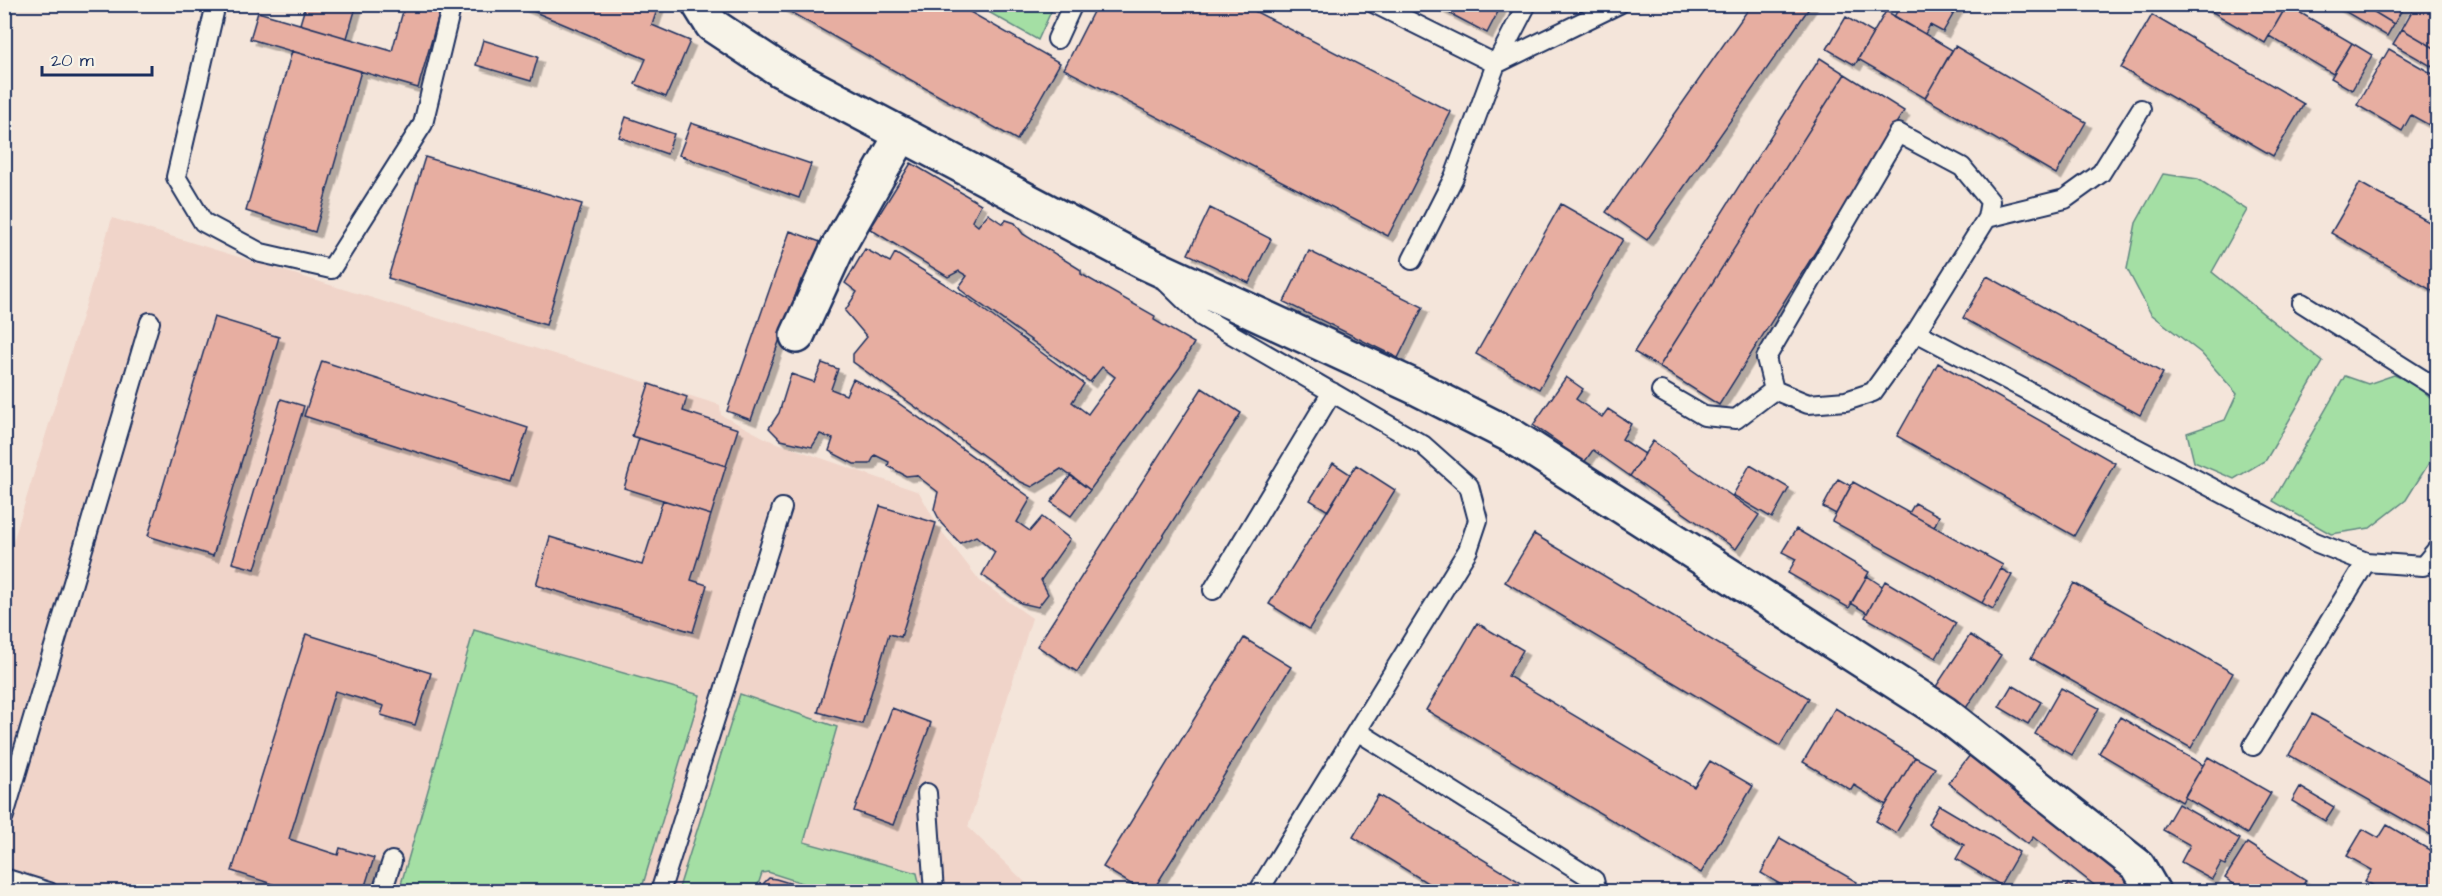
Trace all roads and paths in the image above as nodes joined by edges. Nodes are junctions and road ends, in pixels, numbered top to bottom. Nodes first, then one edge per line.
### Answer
1 (13, 4) edge
2 (216, 4) edge
3 (452, 4) edge
4 (699, 4) edge
5 (1072, 4) edge
6 (1375, 4) edge
7 (1527, 4) edge
8 (1619, 4) edge
9 (4, 33) edge
10 (1057, 39) dead end
11 (1496, 64) junction
12 (2140, 109) dead end
13 (902, 134) junction
14 (1987, 218) junction
15 (1412, 260) dead end
16 (1144, 262) junction
17 (2302, 303) dead end
18 (150, 322) dead end
19 (1916, 332) junction
20 (797, 336) dead end
21 (2438, 389) edge
22 (1774, 390) junction
23 (1661, 391) dead end
24 (1332, 392) junction
25 (782, 508) dead end
26 (2438, 548) edge
27 (2366, 562) junction
28 (1213, 590) dead end
29 (1357, 731) junction
30 (2253, 746) dead end
31 (927, 793) dead end
32 (4, 816) edge
33 (392, 861) dead end
34 (4, 878) edge
35 (48, 891) edge
36 (382, 891) edge
37 (660, 891) edge
38 (934, 891) edge
39 (1258, 891) edge
40 (1597, 891) edge
41 (2153, 891) edge

1 - 9 path
2 - 3 lane
4 - 13 street
5 - 10 lane
6 - 11 lane
7 - 11 lane
8 - 11 lane
11 - 15 lane
12 - 14 lane
13 - 16 street
13 - 20 street
14 - 19 lane
14 - 22 lane
16 - 24 lane
16 - 41 street
17 - 21 lane
18 - 32 lane
19 - 22 lane
19 - 27 lane
22 - 23 lane
24 - 28 lane
24 - 29 lane
25 - 37 lane
26 - 27 lane
27 - 30 lane
29 - 39 lane
29 - 40 lane
31 - 38 lane
33 - 36 lane
34 - 35 lane

